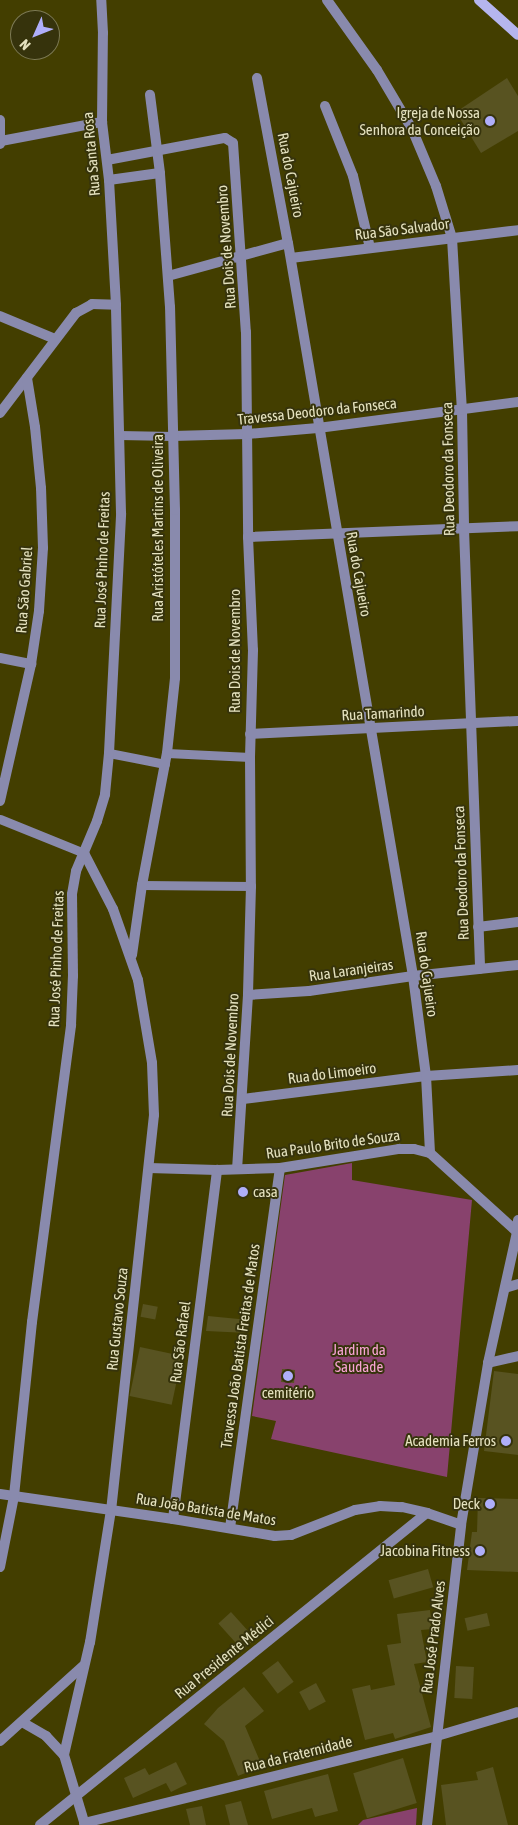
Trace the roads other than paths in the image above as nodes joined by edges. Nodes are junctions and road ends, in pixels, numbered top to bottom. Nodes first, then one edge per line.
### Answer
1 (101, 0) edge
2 (327, 0) edge
3 (479, 0) edge
4 (518, 35) edge
5 (257, 78) dead end
6 (150, 95) dead end
7 (325, 106) dead end
8 (0, 120) edge
9 (102, 122) junction
10 (1, 142) edge
11 (157, 152) junction
12 (107, 160) junction
13 (160, 173) junction
14 (109, 180) junction
15 (518, 230) edge
16 (452, 238) junction
17 (288, 243) junction
18 (370, 248) junction
19 (242, 255) junction
20 (290, 258) junction
21 (168, 276) junction
22 (116, 305) junction
23 (0, 316) edge
24 (55, 339) junction
25 (27, 378) junction
26 (518, 402) edge
27 (462, 410) junction
28 (0, 413) edge
29 (318, 428) junction
30 (247, 434) junction
31 (119, 435) junction
32 (173, 436) junction
33 (518, 526) edge
34 (464, 529) junction
35 (337, 533) junction
36 (248, 537) junction
37 (0, 658) edge
38 (31, 664) junction
39 (518, 721) edge
40 (471, 723) junction
41 (370, 729) junction
42 (250, 734) junction
43 (108, 753) junction
44 (167, 753) junction
45 (250, 757) junction
46 (165, 764) junction
47 (0, 801) edge
48 (0, 819) edge
49 (84, 854) junction
50 (142, 885) junction
51 (251, 886) junction
52 (518, 922) edge
53 (478, 927) junction
54 (132, 957) junction
55 (518, 965) edge
56 (480, 969) junction
57 (413, 976) junction
58 (248, 995) junction
59 (518, 1070) edge
60 (426, 1076) junction
61 (243, 1099) junction
62 (430, 1153) junction
63 (149, 1168) junction
64 (280, 1168) junction
65 (238, 1169) junction
66 (217, 1170) junction
67 (518, 1220) edge
68 (517, 1232) edge
69 (518, 1284) edge
70 (505, 1288) junction
71 (518, 1356) edge
72 (488, 1363) junction
73 (0, 1494) edge
74 (14, 1496) junction
75 (110, 1510) junction
76 (427, 1513) junction
77 (173, 1519) junction
78 (461, 1525) junction
79 (230, 1528) junction
80 (0, 1567) edge
81 (83, 1666) junction
82 (518, 1712) edge
83 (22, 1722) junction
84 (437, 1736) junction
85 (0, 1741) edge
86 (64, 1755) junction
87 (78, 1795) junction
88 (85, 1824) edge
89 (40, 1825) edge
90 (427, 1825) edge

1 - 9 street, Rua Santa Rosa
2 - 16 street, Rua Deodoro da Fonseca
3 - 4 street
5 - 17 street, Rua do Cajueiro
6 - 11 street, Rua Aristóteles Martins de Oliveira
7 - 18 street
8 - 10 street
9 - 10 street
9 - 12 street, Rua Santa Rosa
11 - 12 street
11 - 13 street, Rua Aristóteles Martins de Oliveira
11 - 19 street, Rua Dois de Novembro
12 - 14 street, Rua Santa Rosa
13 - 14 street
13 - 21 street, Rua Aristóteles Martins de Oliveira
14 - 22 street, Rua Santa Rosa
15 - 16 street, Rua São Salvador
16 - 18 street, Rua São Salvador
16 - 27 street, Rua Deodoro da Fonseca
17 - 19 street
17 - 20 street, Rua do Cajueiro
18 - 20 street, Rua São Salvador
19 - 21 street
19 - 30 street, Rua Dois de Novembro
20 - 29 street, Rua do Cajueiro
21 - 32 street, Rua Aristóteles Martins de Oliveira
22 - 24 street
22 - 31 street, Rua José Pinho de Freitas
23 - 24 street
24 - 25 street
25 - 28 street
25 - 38 street, Rua São Gabriel
26 - 27 street, Travessa Deodoro da Fonseca
27 - 29 street, Travessa Deodoro da Fonseca
27 - 34 street, Rua Deodoro da Fonseca
29 - 30 street, Travessa Deodoro da Fonseca
29 - 35 street, Rua do Cajueiro
30 - 32 street, Travessa Deodoro da Fonseca
30 - 36 street, Rua Dois de Novembro
31 - 32 lane, Travessa Deodoro da Fonseca
31 - 43 street, Rua José Pinho de Freitas
32 - 44 street, Rua Aristóteles Martins de Oliveira
33 - 34 street
34 - 35 street
34 - 40 street, Rua Deodoro da Fonseca
35 - 36 street
35 - 41 street, Rua do Cajueiro
36 - 42 street, Rua Dois de Novembro
37 - 38 street
38 - 47 street, Rua São Gabriel
39 - 40 street, Rua Tamarindo
40 - 41 street, Rua Tamarindo
40 - 53 street, Rua Deodoro da Fonseca
41 - 42 street, Rua Tamarindo
41 - 57 street, Rua do Cajueiro
42 - 45 street, Rua Dois de Novembro
43 - 46 lane
43 - 49 street, Rua José Pinho de Freitas
44 - 45 lane
44 - 46 street, Rua Aristóteles Martins de Oliveira
45 - 51 street, Rua Dois de Novembro
46 - 50 street, Rua Aristóteles Martins de Oliveira
48 - 49 lane
49 - 54 street, Rua Gustavo Souza
49 - 74 street, Rua José Pinho de Freitas
50 - 51 lane
50 - 54 street, Rua Aristóteles Martins de Oliveira
51 - 58 street, Rua Dois de Novembro
52 - 53 street
53 - 56 street, Rua Deodoro da Fonseca
54 - 63 street, Rua Gustavo Souza
55 - 56 street, Rua Laranjeiras
56 - 57 street, Rua Laranjeiras
57 - 58 street, Rua Laranjeiras
57 - 60 street, Rua do Cajueiro
58 - 61 street, Rua Dois de Novembro
59 - 60 street
60 - 61 street, Rua do Limoeiro
60 - 62 street, Rua do Cajueiro
61 - 65 street, Rua Dois de Novembro
62 - 64 street, Rua Paulo Brito de Souza
62 - 68 street
63 - 66 street, Rua Paulo Brito de Souza
63 - 75 street, Rua Gustavo Souza
64 - 65 street, Rua Paulo Brito de Souza
64 - 79 street, Travessa João Batista Freitas de Matos
65 - 66 street, Rua Paulo Brito de Souza
66 - 77 street, Rua São Rafael
67 - 68 street, Rua José Prado Alves
68 - 70 street, Rua José Prado Alves
69 - 70 street
70 - 72 street, Rua José Prado Alves
71 - 72 street
72 - 78 street, Rua José Prado Alves
73 - 74 street, Rua João Batista de Matos
74 - 75 street, Rua João Batista de Matos
74 - 80 street, Rua José Pinho de Freitas
75 - 77 street, Rua João Batista de Matos
75 - 81 street, Rua Gustavo Souza
76 - 78 street, Rua João Batista de Matos
76 - 79 street, Rua João Batista de Matos
76 - 87 street, Rua Presidente Médici
77 - 79 street, Rua João Batista de Matos
78 - 84 street, Rua José Prado Alves
81 - 83 street
81 - 86 street, Rua Gustavo Souza
82 - 84 street, Rua da Fraternidade
83 - 85 street
83 - 86 street
84 - 88 street, Rua da Fraternidade
84 - 90 street, Rua José Prado Alves
86 - 87 street
87 - 88 street
87 - 89 street, Rua Presidente Médici

